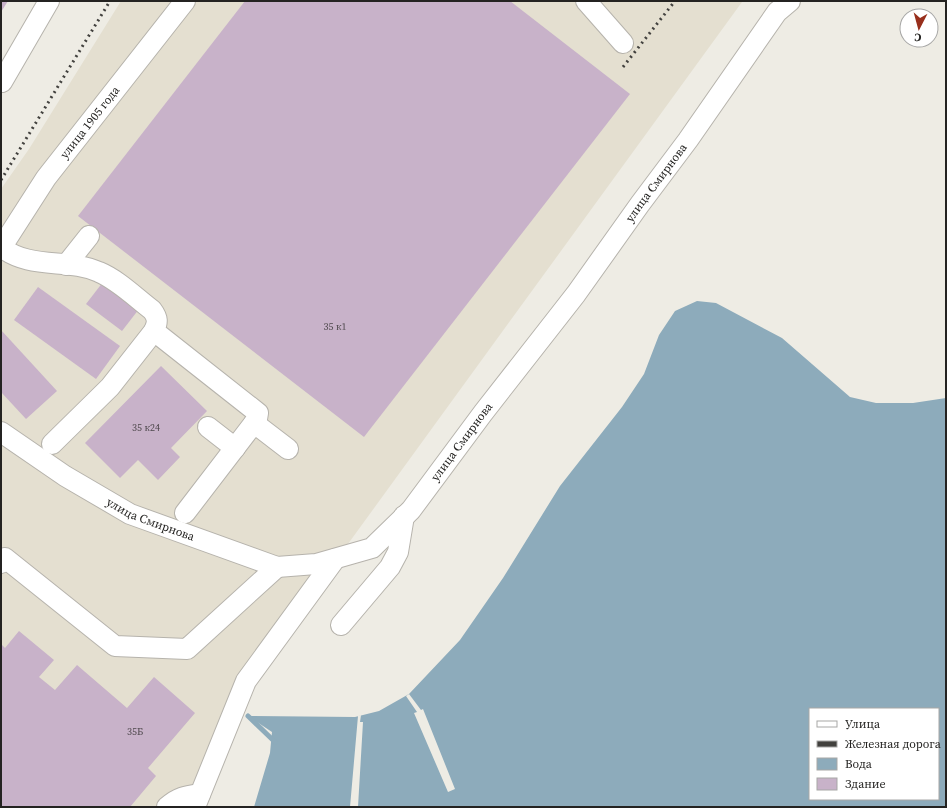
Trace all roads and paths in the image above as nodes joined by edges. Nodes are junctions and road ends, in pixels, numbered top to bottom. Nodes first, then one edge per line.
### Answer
1 (49, 1) edge
2 (185, 1) edge
3 (586, 1) edge
4 (780, 5) edge
5 (623, 42) dead end
6 (2, 82) dead end
7 (89, 236) dead end
8 (1, 248) edge
9 (66, 265) junction
10 (154, 331) junction
11 (254, 423) junction
12 (208, 426) dead end
13 (1, 432) edge
14 (52, 444) dead end
15 (236, 448) junction
16 (288, 449) dead end
17 (185, 513) dead end
18 (404, 516) junction
19 (335, 559) junction
20 (1, 563) edge
21 (277, 568) junction
22 (341, 625) dead end
23 (198, 801) edge
24 (167, 807) edge

1 - 6 street
2 - 8 street, улица 1905 года
3 - 5 street
4 - 18 street, улица Смирнова
7 - 9 street
8 - 9 street
9 - 10 street
10 - 11 street
10 - 14 street
11 - 15 street
11 - 16 street
12 - 15 street
13 - 21 street, улица Смирнова
15 - 17 street
18 - 19 street, улица Смирнова
18 - 22 street
19 - 21 street, улица Смирнова
19 - 23 street
20 - 21 street
23 - 24 street

